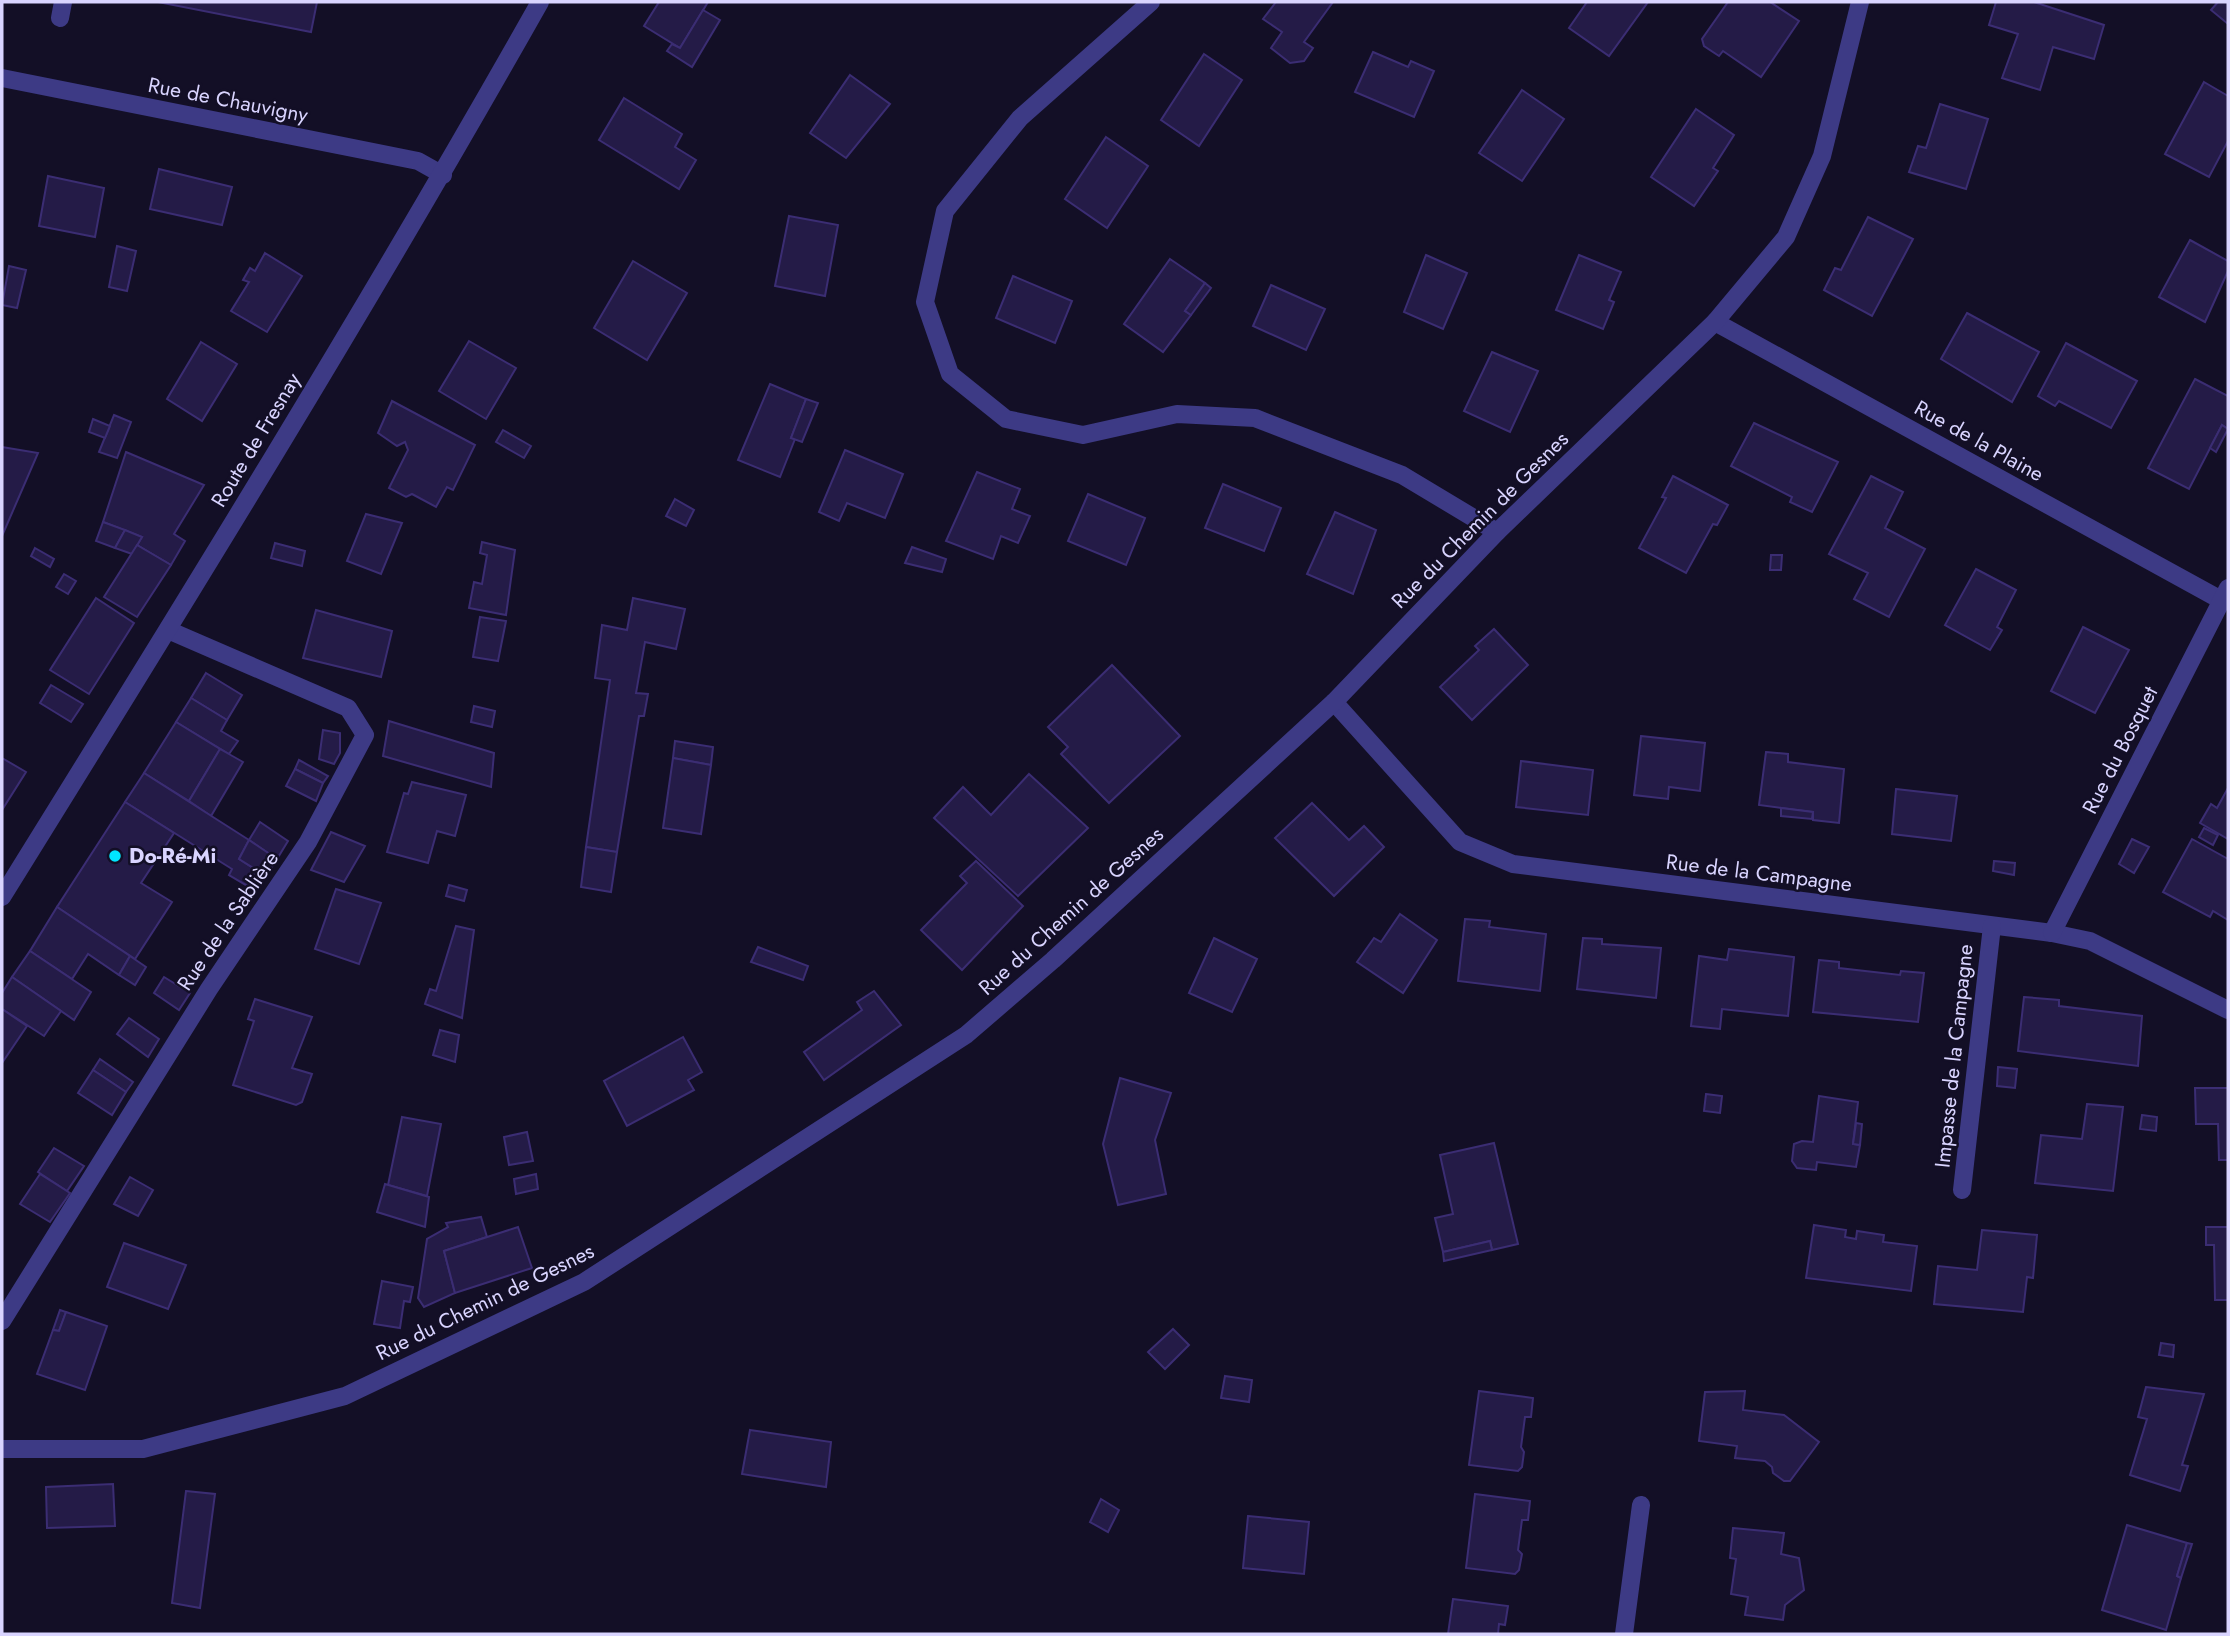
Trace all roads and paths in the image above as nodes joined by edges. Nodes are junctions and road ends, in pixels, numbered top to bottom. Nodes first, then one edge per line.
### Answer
1 (540, 2) edge
2 (1151, 2) edge
3 (1860, 2) edge
4 (2, 78) edge
5 (443, 175) junction
6 (1715, 322) junction
7 (1497, 532) junction
8 (2225, 594) edge
9 (168, 631) junction
10 (1334, 702) junction
11 (2, 897) edge
12 (1992, 926) junction
13 (2052, 933) junction
14 (2228, 1010) edge
15 (1962, 1190) dead end
16 (2, 1321) edge
17 (2, 1449) edge
18 (1642, 1505) dead end
19 (1624, 1634) edge

1 - 5 street, Route de Fresnay
2 - 7 street
3 - 6 street, Rue du Chemin de Gesnes
4 - 5 street, Rue de Chauvigny
5 - 9 street, Route de Fresnay
6 - 7 street, Rue du Chemin de Gesnes
6 - 8 street, Rue de la Plaine
7 - 10 street, Rue du Chemin de Gesnes
8 - 13 street, Rue du Bosquet
9 - 11 street, Route de Fresnay
9 - 16 street, Rue de la Sablière
10 - 12 street, Rue de la Campagne
10 - 17 street, Rue du Chemin de Gesnes
12 - 13 street, Rue de la Campagne
12 - 15 street, Impasse de la Campagne
13 - 14 street, Rue de la Campagne
18 - 19 street

